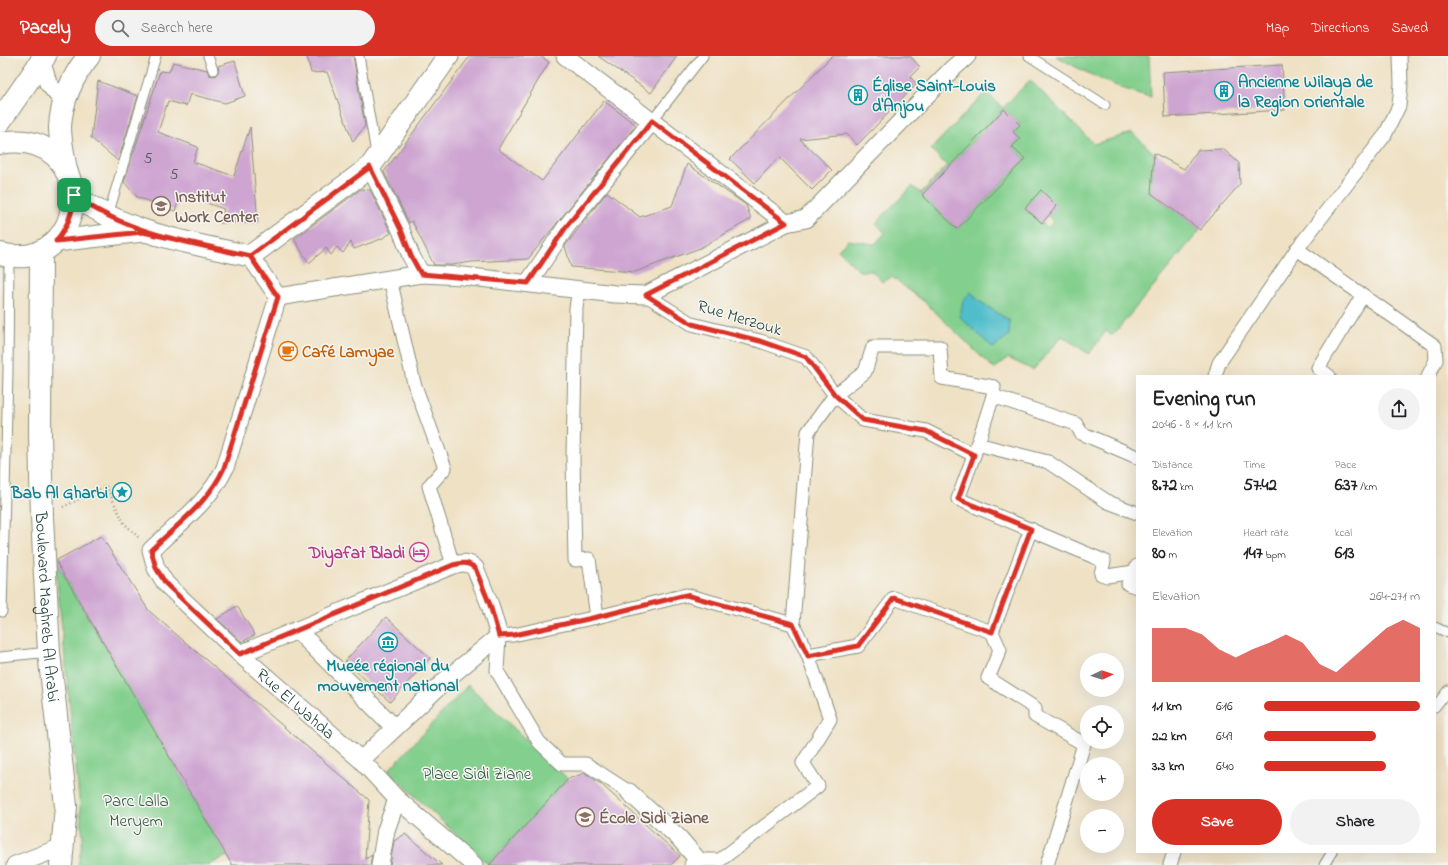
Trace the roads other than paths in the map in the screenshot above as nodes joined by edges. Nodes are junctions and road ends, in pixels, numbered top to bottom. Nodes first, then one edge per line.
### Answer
1 (89, 56) edge
2 (156, 56) edge
3 (208, 56) edge
4 (360, 56) edge
5 (448, 56) edge
6 (565, 56) edge
7 (703, 56) edge
8 (967, 56) edge
9 (1029, 56) edge
10 (1400, 56) edge
11 (42, 58) edge
12 (212, 70) dead end
13 (65, 104) junction
14 (1104, 105) dead end
15 (0, 121) edge
16 (652, 121) junction
17 (0, 143) edge
18 (374, 162) junction
19 (66, 170) junction
20 (74, 195) junction
21 (108, 215) junction
22 (786, 223) junction
23 (143, 232) junction
24 (48, 246) junction
25 (1298, 249) junction
26 (5, 255) edge
27 (250, 256) junction
28 (421, 274) junction
29 (390, 278) junction
30 (528, 283) junction
31 (579, 289) junction
32 (646, 295) junction
33 (1363, 295) junction
34 (278, 297) junction
35 (1215, 375) edge
36 (1328, 375) edge
37 (1428, 375) edge
38 (835, 395) junction
39 (993, 396) junction
40 (975, 449) junction
41 (1136, 457) edge
42 (1136, 513) edge
43 (1031, 529) junction
44 (453, 565) junction
45 (1135, 569) edge
46 (1136, 587) edge
47 (2, 612) dead end
48 (597, 617) junction
49 (793, 624) junction
50 (1436, 627) edge
51 (297, 630) junction
52 (992, 632) junction
53 (1448, 633) edge
54 (499, 636) junction
55 (49, 652) junction
56 (240, 654) junction
57 (808, 656) junction
58 (0, 657) edge
59 (1448, 690) edge
60 (1436, 706) edge
61 (395, 728) junction
62 (361, 760) junction
63 (629, 792) joint
64 (397, 799) junction
65 (1174, 853) edge
66 (1331, 853) edge
67 (61, 856) edge
68 (695, 862) edge
69 (15, 865) edge
70 (380, 865) edge
71 (474, 865) edge
72 (1047, 865) edge
73 (1170, 865) edge
74 (1324, 865) edge

1 - 13 main road
2 - 21 lane
3 - 12 lane
4 - 18 lane
5 - 18 street
6 - 16 street
7 - 16 lane
8 - 22 street
9 - 14 lane
10 - 25 street
11 - 13 street
11 - 15 main road
13 - 19 main road
16 - 22 street
16 - 30 street
17 - 19 main road
18 - 27 street
18 - 28 street
19 - 20 main road
20 - 21 street
20 - 24 main road
21 - 23 street
22 - 32 street
23 - 24 street
23 - 27 street
24 - 26 main road
24 - 55 main road, Boulevard Maghreb Al Arabi
25 - 33 street
25 - 35 street
26 - 47 lane
27 - 34 street
28 - 29 street
28 - 30 street
29 - 34 street
29 - 44 street
30 - 31 street
31 - 32 street
31 - 48 street
32 - 38 street, Rue Merzouk
33 - 36 street
33 - 37 street
34 - 56 street, Rue El Wahda
38 - 39 street
38 - 40 street
38 - 49 street
39 - 40 street
39 - 41 street
40 - 42 street
40 - 43 street
43 - 45 street
43 - 52 street
44 - 51 street
44 - 54 street
45 - 46 street
48 - 49 street
48 - 54 street
49 - 57 street
50 - 53 lane
51 - 56 street
51 - 61 street
52 - 57 street
52 - 72 street
54 - 61 street
54 - 63 street
55 - 58 lane
55 - 67 main road, Boulevard Maghreb Al Arabi
56 - 62 street, Rue El Wahda
57 - 68 street
59 - 60 lane
61 - 62 street
62 - 64 street, Rue El Wahda
63 - 68 street
64 - 70 street
64 - 71 street, Rue El Wahda
65 - 73 street
66 - 74 lane
67 - 69 street

